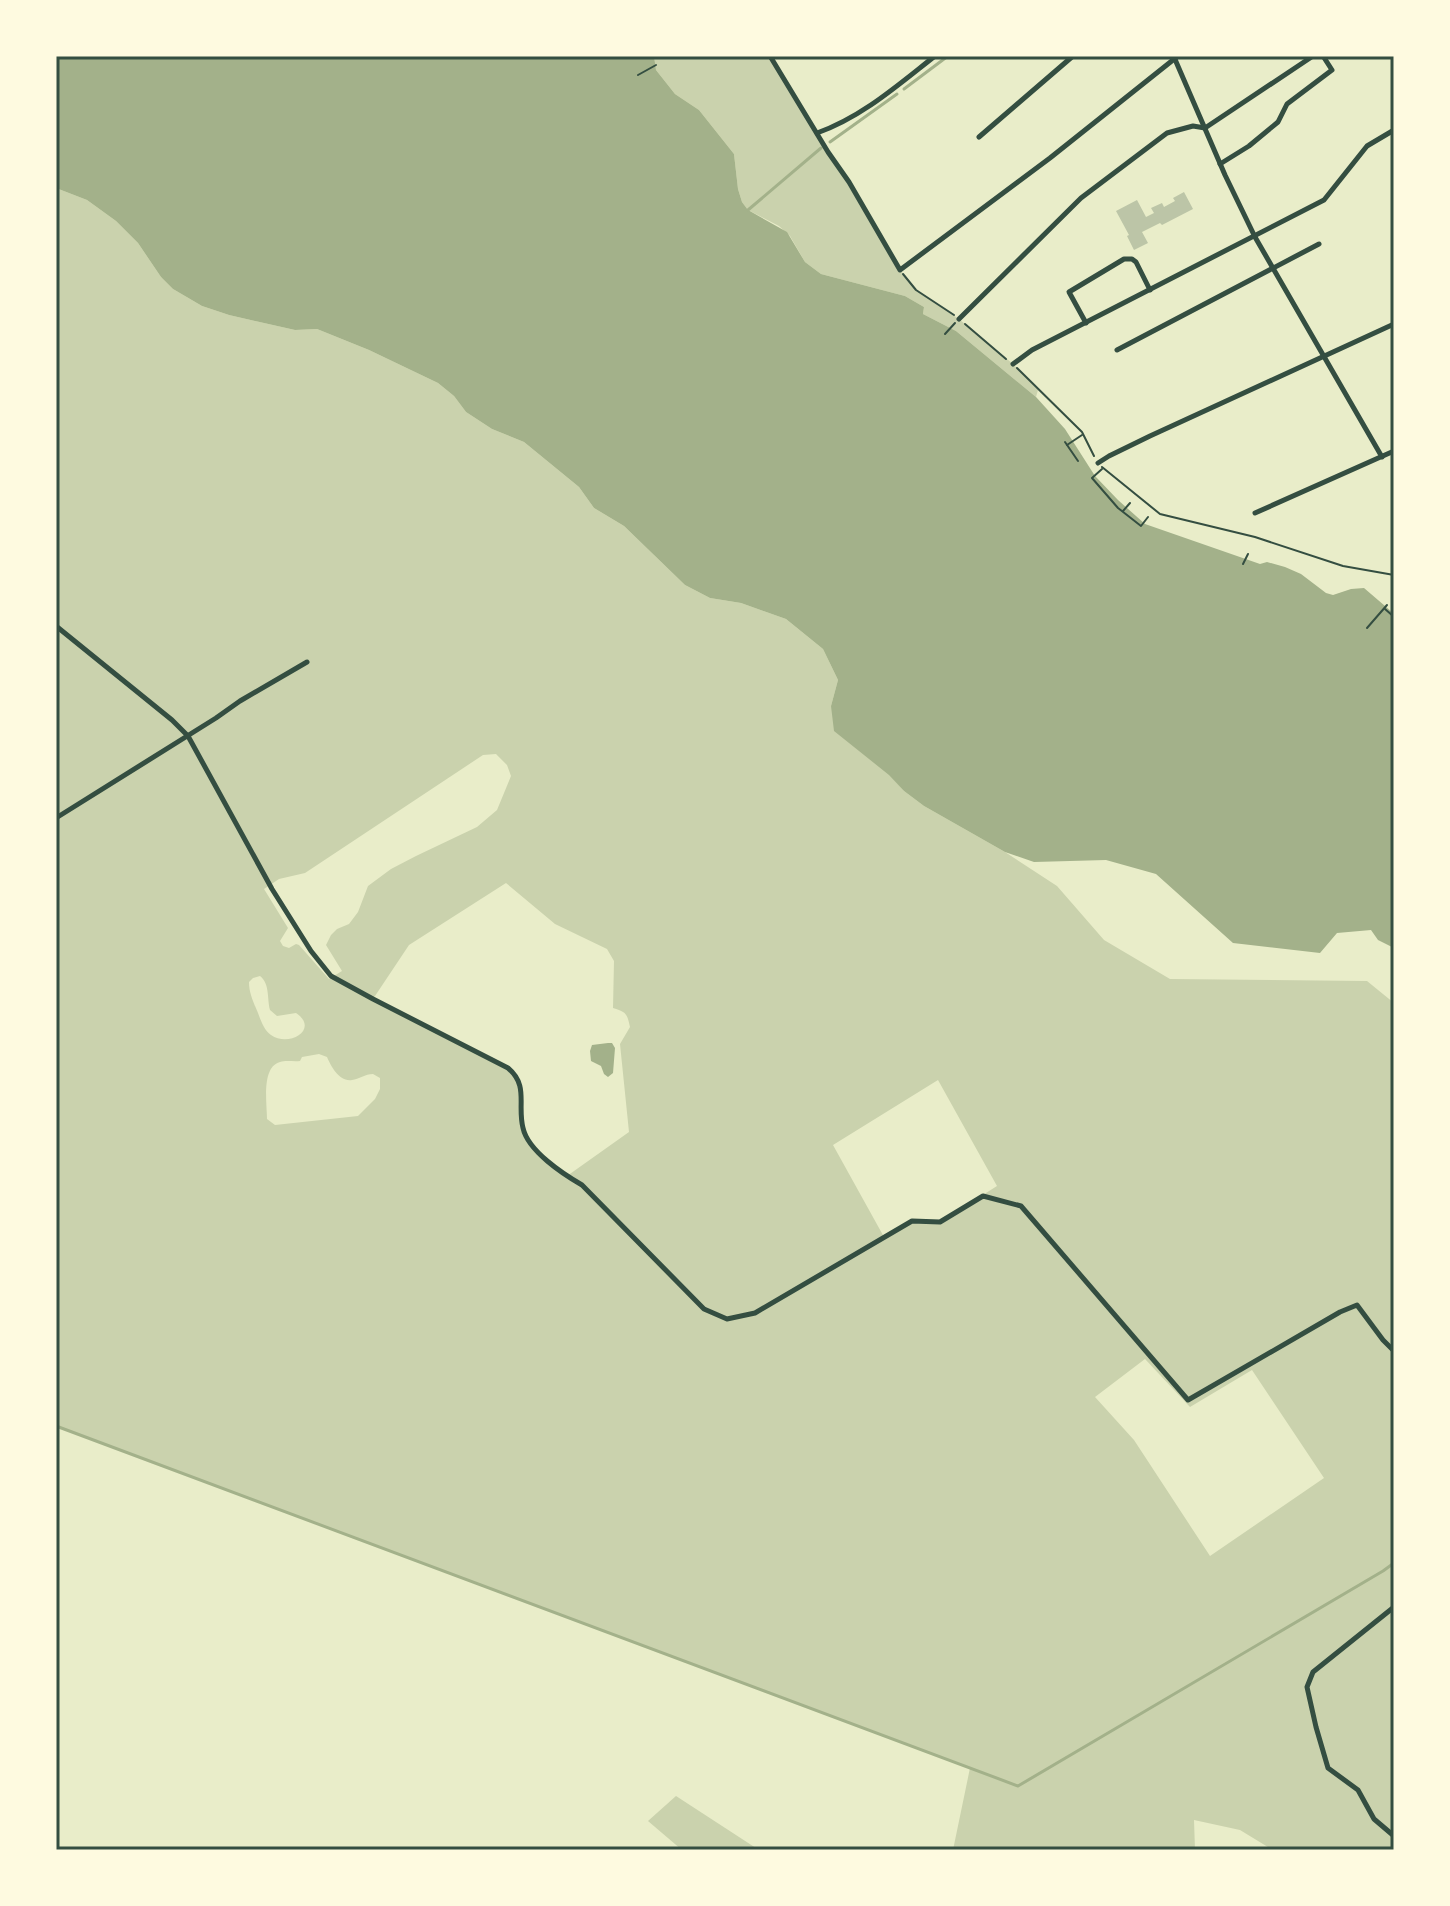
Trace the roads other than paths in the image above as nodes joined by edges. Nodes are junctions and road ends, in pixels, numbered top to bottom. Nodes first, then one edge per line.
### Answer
1 (770, 56) edge
2 (935, 56) edge
3 (1073, 56) edge
4 (1313, 56) edge
5 (1323, 56) edge
6 (1176, 57) edge
7 (1205, 128) junction
8 (1394, 130) edge
9 (817, 133) junction
10 (979, 137) dead end
11 (1220, 164) junction
12 (1255, 237) junction
13 (1319, 244) dead end
14 (1273, 269) junction
15 (1150, 290) junction
16 (958, 320) road end
17 (1086, 323) junction
18 (1394, 324) edge
19 (1117, 350) dead end
20 (1324, 356) junction
21 (1013, 364) dead end
22 (1394, 451) edge
23 (1382, 457) junction
24 (1100, 466) road end
25 (1255, 513) dead end
26 (56, 626) edge
27 (307, 662) dead end
28 (188, 736) junction
29 (56, 818) edge
30 (1394, 1351) edge
31 (1394, 1607) edge
32 (1394, 1836) edge

1 - 9 street
2 - 9 street
3 - 10 street
4 - 7 street
5 - 11 street
6 - 7 street
6 - 9 street
7 - 11 street
7 - 16 street
8 - 12 street
11 - 12 street
12 - 14 street
12 - 15 street
13 - 14 street
14 - 19 street
14 - 20 street
15 - 17 street
15 - 17 street
17 - 21 street
18 - 20 street
20 - 23 street
20 - 24 street
22 - 23 street
23 - 25 street
26 - 28 street
27 - 28 street
28 - 29 street
28 - 30 street
31 - 32 street

